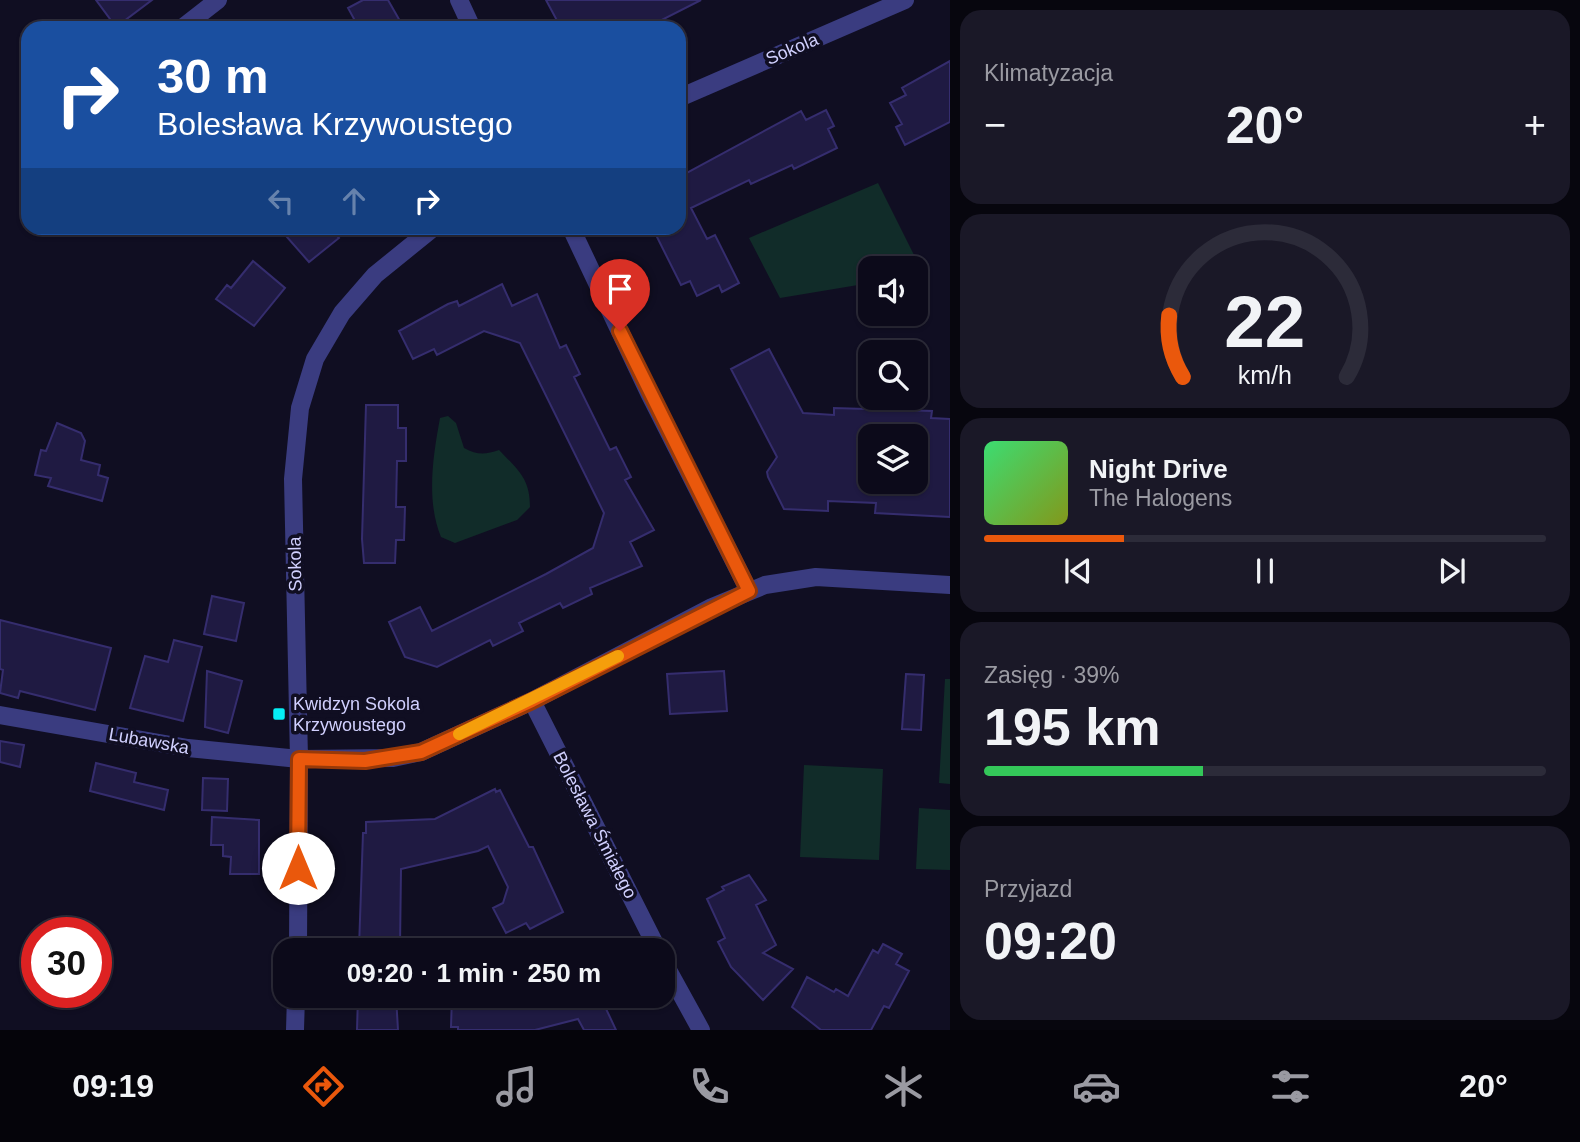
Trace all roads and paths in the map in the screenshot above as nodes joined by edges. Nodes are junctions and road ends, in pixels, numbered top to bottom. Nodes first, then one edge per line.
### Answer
1 (218, 0) edge
2 (458, 0) edge
3 (905, 0) edge
4 (191, 21) edge
5 (468, 21) edge
6 (686, 95) edge
7 (425, 235) edge
8 (574, 235) edge
9 (950, 585) edge
10 (749, 591) junction
11 (532, 701) junction
12 (0, 715) edge
13 (299, 759) junction
14 (298, 938) edge
15 (652, 938) edge
16 (675, 983) edge
17 (296, 1008) edge
18 (295, 1030) edge
19 (701, 1030) edge

1 - 4 street
2 - 5 street
3 - 6 street, Sokola
7 - 13 street, Sokola
8 - 10 street
9 - 10 street, Lubawska
10 - 11 street, Lubawska
11 - 13 street, Lubawska
11 - 15 street, Bolesława Śmiałego
12 - 13 street, Lubawska
13 - 14 street, Sokola
16 - 19 street
17 - 18 street

